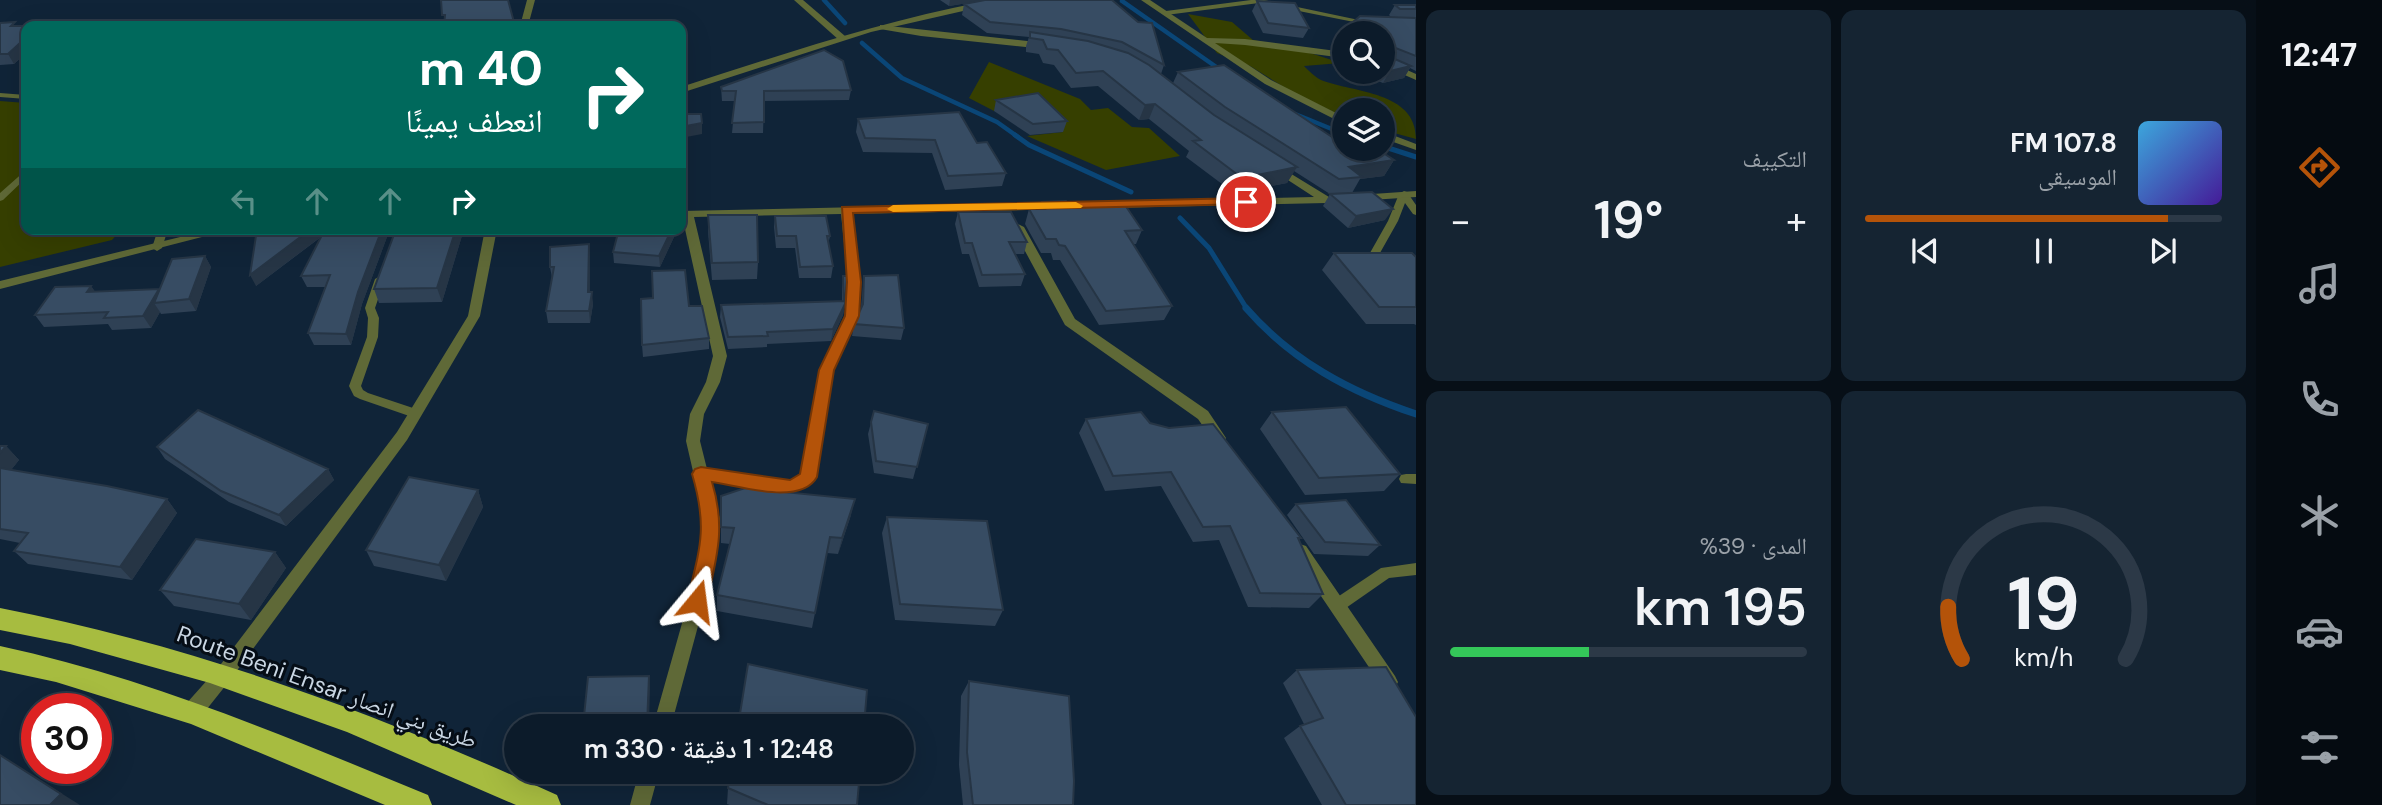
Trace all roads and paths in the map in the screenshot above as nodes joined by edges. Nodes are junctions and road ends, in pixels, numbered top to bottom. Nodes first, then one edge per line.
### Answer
1 (531, 0) edge
2 (798, 0) edge
3 (1145, 0) edge
4 (995, 3) edge
5 (1166, 13) junction
6 (525, 21) edge
7 (1364, 21) edge
8 (883, 27) junction
9 (842, 38) junction
10 (1203, 40) junction
11 (1059, 47) edge
12 (1332, 53) edge
13 (1395, 67) edge
14 (1416, 76) edge
15 (686, 88) edge
16 (0, 95) edge
17 (21, 97) edge
18 (1332, 115) edge
19 (1395, 139) edge
20 (1416, 147) edge
21 (1271, 164) edge
22 (21, 178) edge
23 (1410, 194) edge
24 (0, 198) edge
25 (1326, 200) junction
26 (1007, 207) junction
27 (846, 209) junction
28 (1416, 212) edge
29 (686, 214) edge
30 (686, 222) edge
31 (161, 235) edge
32 (206, 235) edge
33 (490, 235) edge
34 (157, 248) junction
35 (1371, 260) edge
36 (385, 265) edge
37 (0, 285) edge
38 (415, 413) junction
39 (1227, 448) edge
40 (701, 474) junction
41 (1290, 538) edge
42 (1416, 569) edge
43 (1338, 605) junction
44 (0, 618) edge
45 (0, 658) edge
46 (224, 674) junction
47 (1395, 690) edge
48 (192, 712) junction
49 (665, 714) edge
50 (646, 784) edge
51 (418, 805) edge
52 (547, 805) edge
53 (640, 805) edge

1 - 6 street
2 - 9 street
3 - 5 street
4 - 8 street
5 - 7 lane
5 - 10 street
8 - 9 street
8 - 11 street
9 - 15 street
10 - 12 street
10 - 18 street
13 - 14 street
16 - 17 lane
19 - 20 street
21 - 25 street
22 - 24 lane
23 - 25 street
23 - 28 lane
23 - 35 lane
25 - 26 street
26 - 27 street
26 - 39 street
27 - 29 street
27 - 40 street
30 - 40 street
31 - 34 lane
32 - 34 street
33 - 38 street
34 - 37 street
36 - 38 lane
38 - 46 street
40 - 49 street
41 - 43 street
42 - 43 lane
43 - 47 street
44 - 46 highway, Route Beni Ensar طريق بني انصار
45 - 48 highway
46 - 48 street
46 - 52 highway, Route Beni Ensar طريق بني انصار
48 - 51 highway
50 - 53 street

